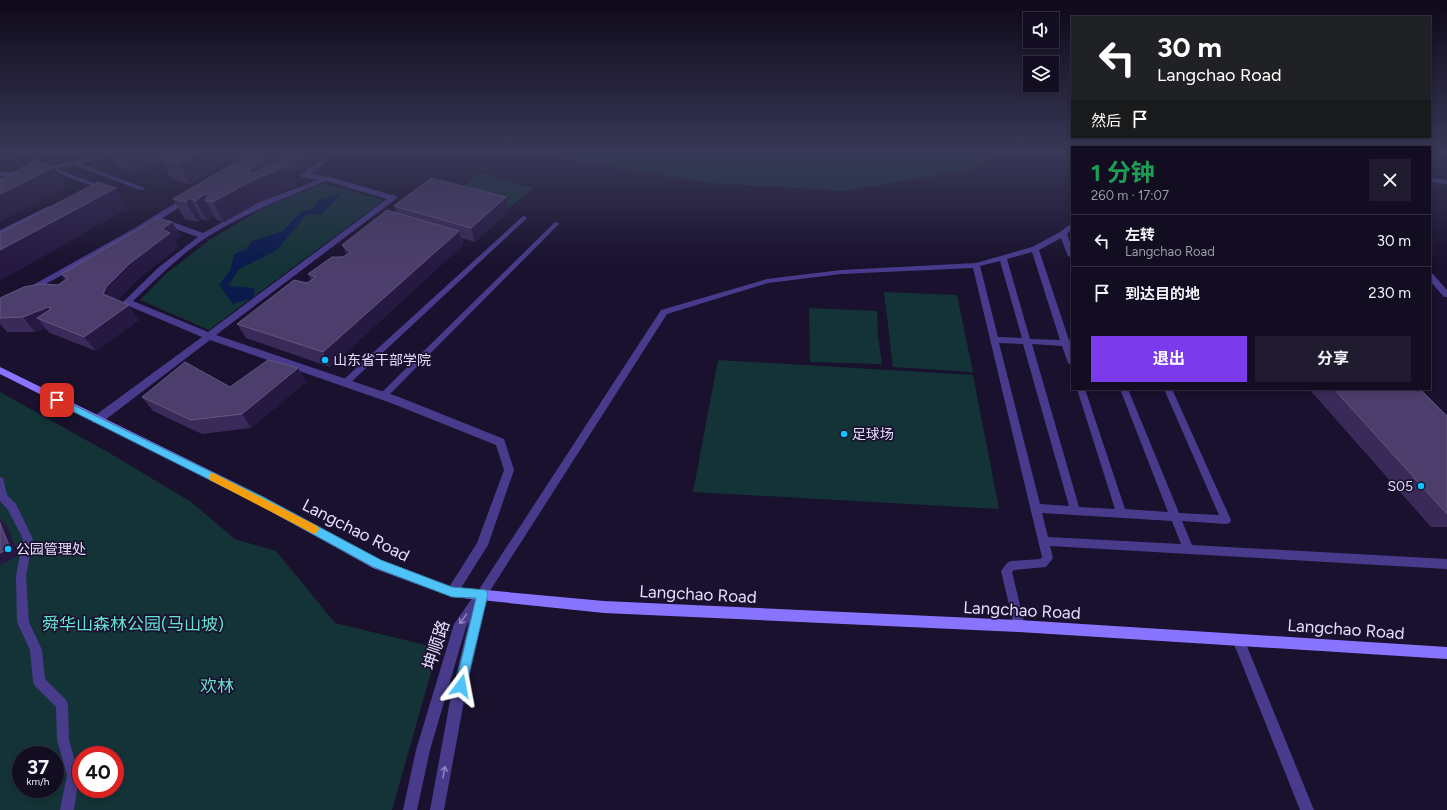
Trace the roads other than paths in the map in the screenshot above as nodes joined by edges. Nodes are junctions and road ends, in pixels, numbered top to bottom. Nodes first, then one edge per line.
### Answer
1 (299, 190) edge
2 (364, 190) edge
3 (198, 193) edge
4 (54, 205) edge
5 (524, 218) dead end
6 (164, 222) edge
7 (556, 224) dead end
8 (1071, 226) edge
9 (0, 233) edge
10 (1063, 234) junction
11 (204, 236) junction
12 (1035, 249) junction
13 (1071, 254) edge
14 (1003, 258) junction
15 (976, 265) junction
16 (1431, 277) edge
17 (21, 294) edge
18 (1447, 295) edge
19 (209, 336) junction
20 (994, 340) junction
21 (1026, 341) junction
22 (1069, 343) edge
23 (1071, 356) edge
24 (0, 370) edge
25 (345, 383) junction
26 (1080, 390) edge
27 (1124, 390) edge
28 (1168, 390) edge
29 (383, 396) junction
30 (97, 420) junction
31 (0, 481) edge
32 (1035, 508) junction
33 (1075, 510) junction
34 (1121, 513) junction
35 (1175, 516) junction
36 (1045, 541) junction
37 (1188, 549) junction
38 (1447, 564) edge
39 (452, 592) junction
40 (482, 594) junction
41 (1019, 626) junction
42 (1238, 639) junction
43 (1447, 653) edge
44 (67, 810) edge
45 (410, 810) edge
46 (437, 810) edge
47 (1307, 810) edge

1 - 11 street
2 - 19 street
3 - 17 street
4 - 9 lane
5 - 25 lane
6 - 11 street
7 - 29 lane
8 - 10 lane
10 - 12 lane
10 - 13 lane
11 - 19 street
12 - 14 lane
12 - 22 lane
14 - 15 lane
14 - 21 lane
15 - 20 lane
15 - 40 lane
16 - 18 lane
19 - 25 street
19 - 30 street
20 - 21 lane
20 - 32 lane
21 - 22 lane
21 - 33 lane
22 - 23 lane
24 - 30 main road, Langchao Road
25 - 29 street
26 - 34 lane
27 - 35 lane
28 - 35 lane
29 - 39 street
30 - 39 main road, Langchao Road
31 - 44 lane
32 - 33 lane
32 - 36 lane
33 - 34 lane
34 - 35 lane
35 - 37 lane
36 - 37 lane
36 - 41 lane
37 - 38 lane
39 - 40 main road, Langchao Road
40 - 41 main road, Langchao Road
40 -> 45 street, 坤顺路
46 -> 40 street
41 - 42 main road, Langchao Road
42 - 43 main road, Langchao Road
42 - 47 lane

